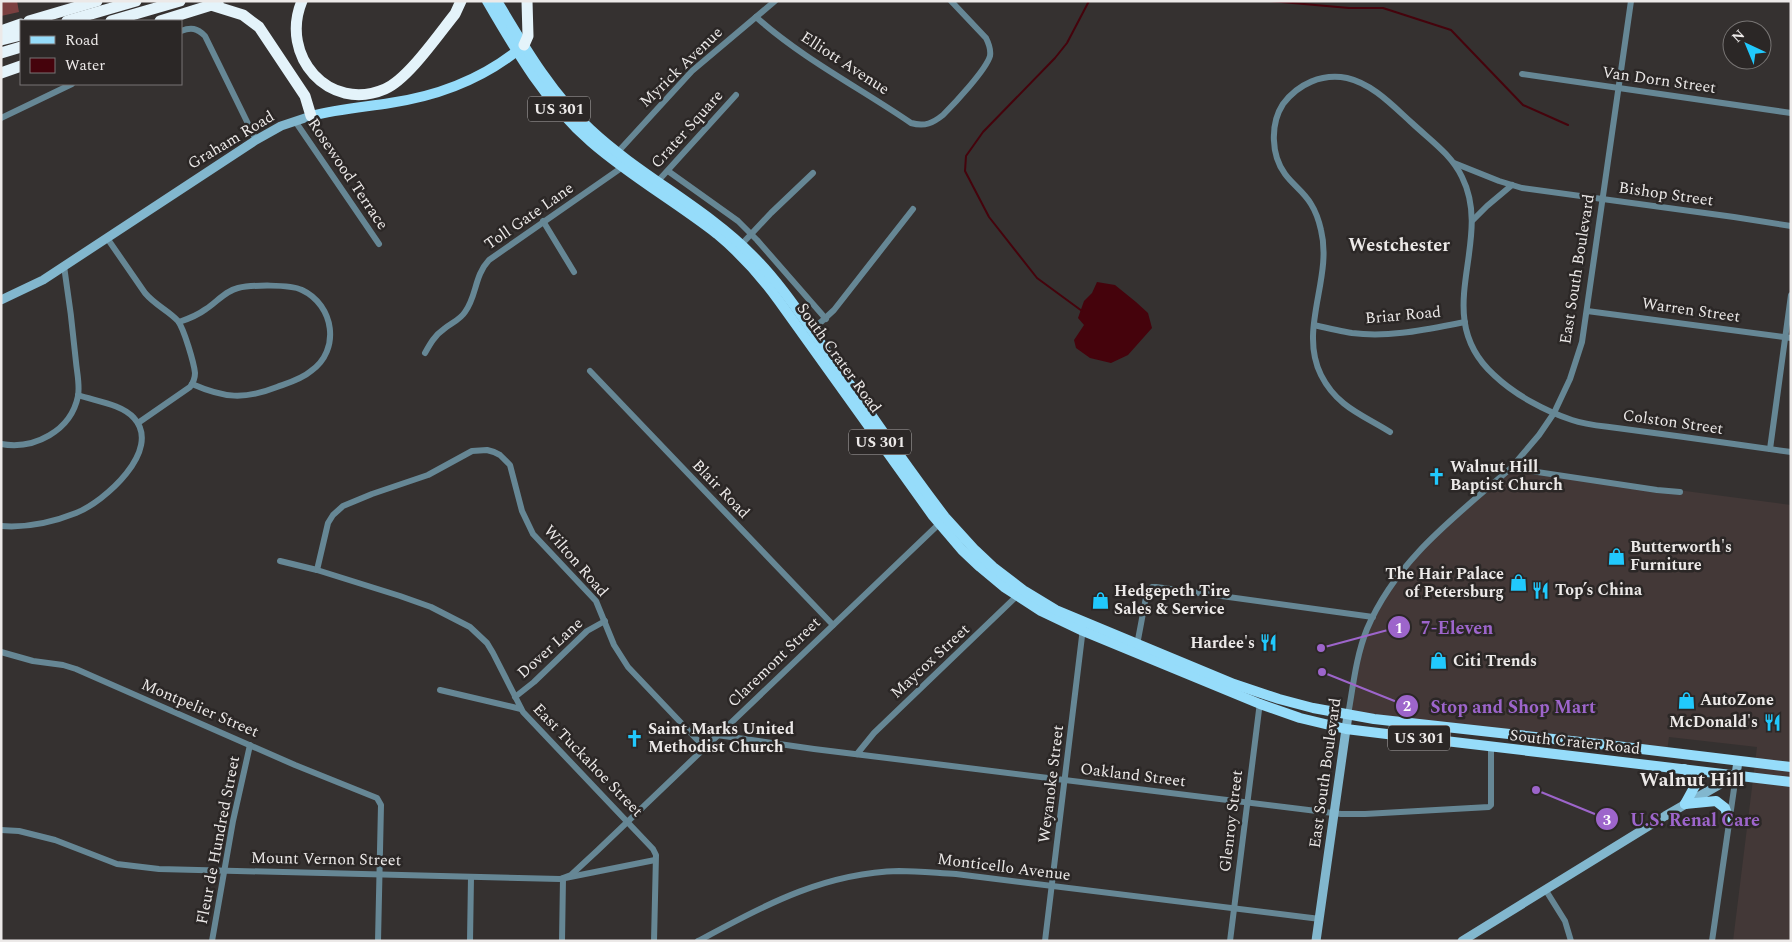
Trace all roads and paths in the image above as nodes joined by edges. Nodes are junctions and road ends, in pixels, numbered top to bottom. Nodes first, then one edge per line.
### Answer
1 (97, 1) edge
2 (136, 1) edge
3 (180, 1) edge
4 (224, 1) edge
5 (302, 1) edge
6 (461, 1) edge
7 (487, 1) edge
8 (497, 1) edge
9 (527, 1) edge
10 (775, 1) edge
11 (951, 1) edge
12 (1631, 1) edge
13 (211, 5) junction
14 (756, 17) junction
15 (32, 20) edge
16 (71, 20) edge
17 (114, 20) edge
18 (164, 20) edge
19 (20, 23) edge
20 (20, 23) edge
21 (1, 26) edge
22 (1, 31) edge
23 (182, 31) edge
24 (20, 35) edge
25 (1, 40) edge
26 (20, 48) edge
27 (521, 48) junction
28 (1, 53) edge
29 (20, 66) edge
30 (1, 73) edge
31 (1522, 74) dead end
32 (70, 85) edge
33 (1619, 88) junction
34 (736, 95) dead end
35 (1791, 113) edge
36 (311, 116) junction
37 (1, 118) edge
38 (295, 121) junction
39 (256, 140) junction
40 (614, 155) junction
41 (1453, 162) junction
42 (627, 164) junction
43 (668, 171) junction
44 (813, 173) dead end
45 (658, 182) junction
46 (1512, 185) junction
47 (1603, 199) junction
48 (913, 209) dead end
49 (1473, 220) junction
50 (543, 221) junction
51 (1791, 226) edge
52 (751, 234) junction
53 (107, 238) junction
54 (379, 244) dead end
55 (738, 248) junction
56 (64, 266) junction
57 (574, 272) dead end
58 (1791, 295) edge
59 (1, 300) edge
60 (1587, 310) junction
61 (826, 319) junction
62 (179, 322) junction
63 (1465, 322) junction
64 (1314, 325) junction
65 (811, 329) junction
66 (1788, 338) edge
67 (425, 353) dead end
68 (590, 371) dead end
69 (192, 384) junction
70 (78, 395) junction
71 (1554, 413) junction
72 (138, 424) junction
73 (1390, 432) dead end
74 (1, 444) edge
75 (1770, 449) junction
76 (1791, 452) edge
77 (1511, 468) junction
78 (1680, 492) dead end
79 (942, 521) junction
80 (1, 526) edge
81 (280, 561) dead end
82 (317, 570) junction
83 (1020, 593) junction
84 (1373, 617) junction
85 (605, 621) junction
86 (833, 625) junction
87 (1083, 627) junction
88 (1136, 649) junction
89 (1, 652) edge
90 (440, 690) dead end
91 (1261, 693) junction
92 (515, 697) junction
93 (1260, 704) junction
94 (521, 709) junction
95 (1348, 715) junction
96 (1346, 729) junction
97 (717, 736) junction
98 (250, 745) junction
99 (704, 748) junction
100 (1491, 748) junction
101 (857, 754) junction
102 (1738, 761) junction
103 (1791, 766) edge
104 (1683, 769) junction
105 (1736, 775) junction
106 (1065, 780) junction
107 (1791, 782) edge
108 (1248, 803) junction
109 (1685, 804) junction
110 (1334, 813) junction
111 (1729, 820) junction
112 (627, 821) junction
113 (1, 830) edge
114 (655, 860) junction
115 (226, 871) junction
116 (380, 874) junction
117 (472, 877) junction
118 (563, 878) junction
119 (1052, 887) junction
120 (1545, 889) junction
121 (1234, 909) junction
122 (1320, 919) junction
123 (212, 941) edge
124 (378, 941) edge
125 (470, 941) edge
126 (562, 941) edge
127 (654, 941) edge
128 (698, 941) edge
129 (1045, 941) edge
130 (1230, 941) edge
131 (1316, 941) edge
132 (1462, 941) edge
133 (1571, 941) edge
134 (1712, 941) edge

1 - 15 highway
2 - 16 highway
3 - 17 highway
4 - 13 highway
5 - 6 highway
7 - 27 main road, South Crater Road / US 301
8 - 27 main road, South Crater Road / US 301
9 - 27 highway
10 - 14 street, Myrick Avenue
11 - 14 street, Elliott Avenue
12 - 33 street, East South Boulevard
13 - 18 highway
13 - 36 highway
14 - 40 street, Myrick Avenue
19 - 21 highway
20 - 22 highway
23 - 39 street
24 - 25 highway
26 - 28 highway
27 - 36 main road, Graham Road
27 - 40 main road, South Crater Road / US 301
29 - 30 highway
31 - 33 street, Van Dorn Street
32 - 37 street
33 - 35 street, Van Dorn Street
33 - 47 street, East South Boulevard
34 - 43 street, Crater Square
36 - 38 main road, Graham Road
38 - 39 main road, Graham Road
38 - 54 street, Rosewood Terrace
39 - 53 main road, Graham Road
40 - 42 main road, South Crater Road / US 301
41 - 46 street, Bishop Street
41 - 49 street, Colston Street
41 - 64 street
42 - 45 main road, South Crater Road / US 301
42 - 50 street, Toll Gate Lane
42 - 55 main road, South Crater Road / US 301
43 - 45 street, Crater Square
43 - 52 street
44 - 52 street
45 - 55 main road, South Crater Road / US 301
46 - 47 street, Bishop Street
46 - 49 street
47 - 51 street, Bishop Street
47 - 60 street, East South Boulevard
48 - 61 street
49 - 63 street, Colston Street
50 - 57 street
50 - 67 street, Toll Gate Lane
52 - 55 street
52 - 61 street
53 - 56 main road, Graham Road
53 - 62 street
55 - 65 main road, South Crater Road / US 301
55 - 79 main road, South Crater Road / US 301
56 - 59 main road, Graham Road
56 - 70 street
58 - 66 street
60 - 66 street, Warren Street
60 - 71 street, East South Boulevard
61 - 65 street
62 - 69 street
62 - 69 street
63 - 64 street, Briar Road
63 - 71 street, Colston Street
64 - 73 street
65 - 79 main road, South Crater Road / US 301
66 - 75 street
68 - 86 street, Blair Road
69 - 72 street
70 - 72 street
70 - 74 street
71 - 75 street, Colston Street
71 - 77 street, East South Boulevard
72 - 80 street
75 - 76 street, Colston Street
77 - 78 street
77 - 84 street, East South Boulevard
79 - 83 main road, South Crater Road / US 301
79 - 86 street, Claremont Street
81 - 82 street, East Tuckahoe Street
82 - 85 street, Wilton Road
82 - 92 street, East Tuckahoe Street
83 - 87 main road, South Crater Road / US 301
83 - 101 street, Maycox Street
84 - 88 street
84 - 95 street, East South Boulevard
85 - 92 street, Dover Lane
85 - 99 street, Wilton Road
86 - 97 street, Claremont Street
87 - 88 main road, South Crater Road / US 301
87 - 106 street, Weyanoke Street
88 - 91 main road, South Crater Road / US 301
88 - 93 main road, South Crater Road / US 301
89 - 98 street, Montpelier Street
90 - 94 street
91 - 93 street, Glenroy Street
91 - 95 main road, South Crater Road / US 301
92 - 94 street, East Tuckahoe Street
93 - 96 main road, South Crater Road / US 301
93 - 108 street, Glenroy Street
94 - 112 street, East Tuckahoe Street
95 - 96 main road, East South Boulevard
95 - 102 main road, South Crater Road / US 301
96 - 100 main road, South Crater Road / US 301
96 - 110 main road, East South Boulevard
97 - 99 street, Claremont Street
97 - 101 street, Oakland Street
98 - 115 street, Fleur de Hundred Street
98 - 116 street, Montpelier Street
99 - 112 street, Claremont Street
100 - 104 main road, South Crater Road / US 301
100 - 110 street, Oakland Street
101 - 106 street, Oakland Street
102 - 103 main road, South Crater Road / US 301
102 - 105 main road
104 - 105 main road, South Crater Road / US 301
104 - 109 main road
105 - 107 main road, South Crater Road / US 301
105 - 109 main road
105 - 111 street
106 - 108 street, Oakland Street
106 - 119 street, Weyanoke Street
108 - 110 street, Oakland Street
108 - 121 street, Glenroy Street
109 - 111 main road
109 - 120 main road
110 - 122 main road, East South Boulevard
111 - 134 street
112 - 114 street, East Tuckahoe Street
112 - 118 street, Claremont Street
113 - 115 street, Mount Vernon Street
114 - 118 street, Mount Vernon Street
114 - 127 street, East Tuckahoe Street
115 - 116 street, Mount Vernon Street
115 - 123 street, Fleur de Hundred Street
116 - 117 street, Mount Vernon Street
116 - 124 street
117 - 118 street, Mount Vernon Street
117 - 125 street
118 - 126 street
119 - 121 street, Monticello Avenue
119 - 128 street, Monticello Avenue
119 - 129 street, Weyanoke Street
120 - 132 main road
120 - 133 street
121 - 122 street, Monticello Avenue
121 - 130 street, Glenroy Street
122 - 131 main road, East South Boulevard

